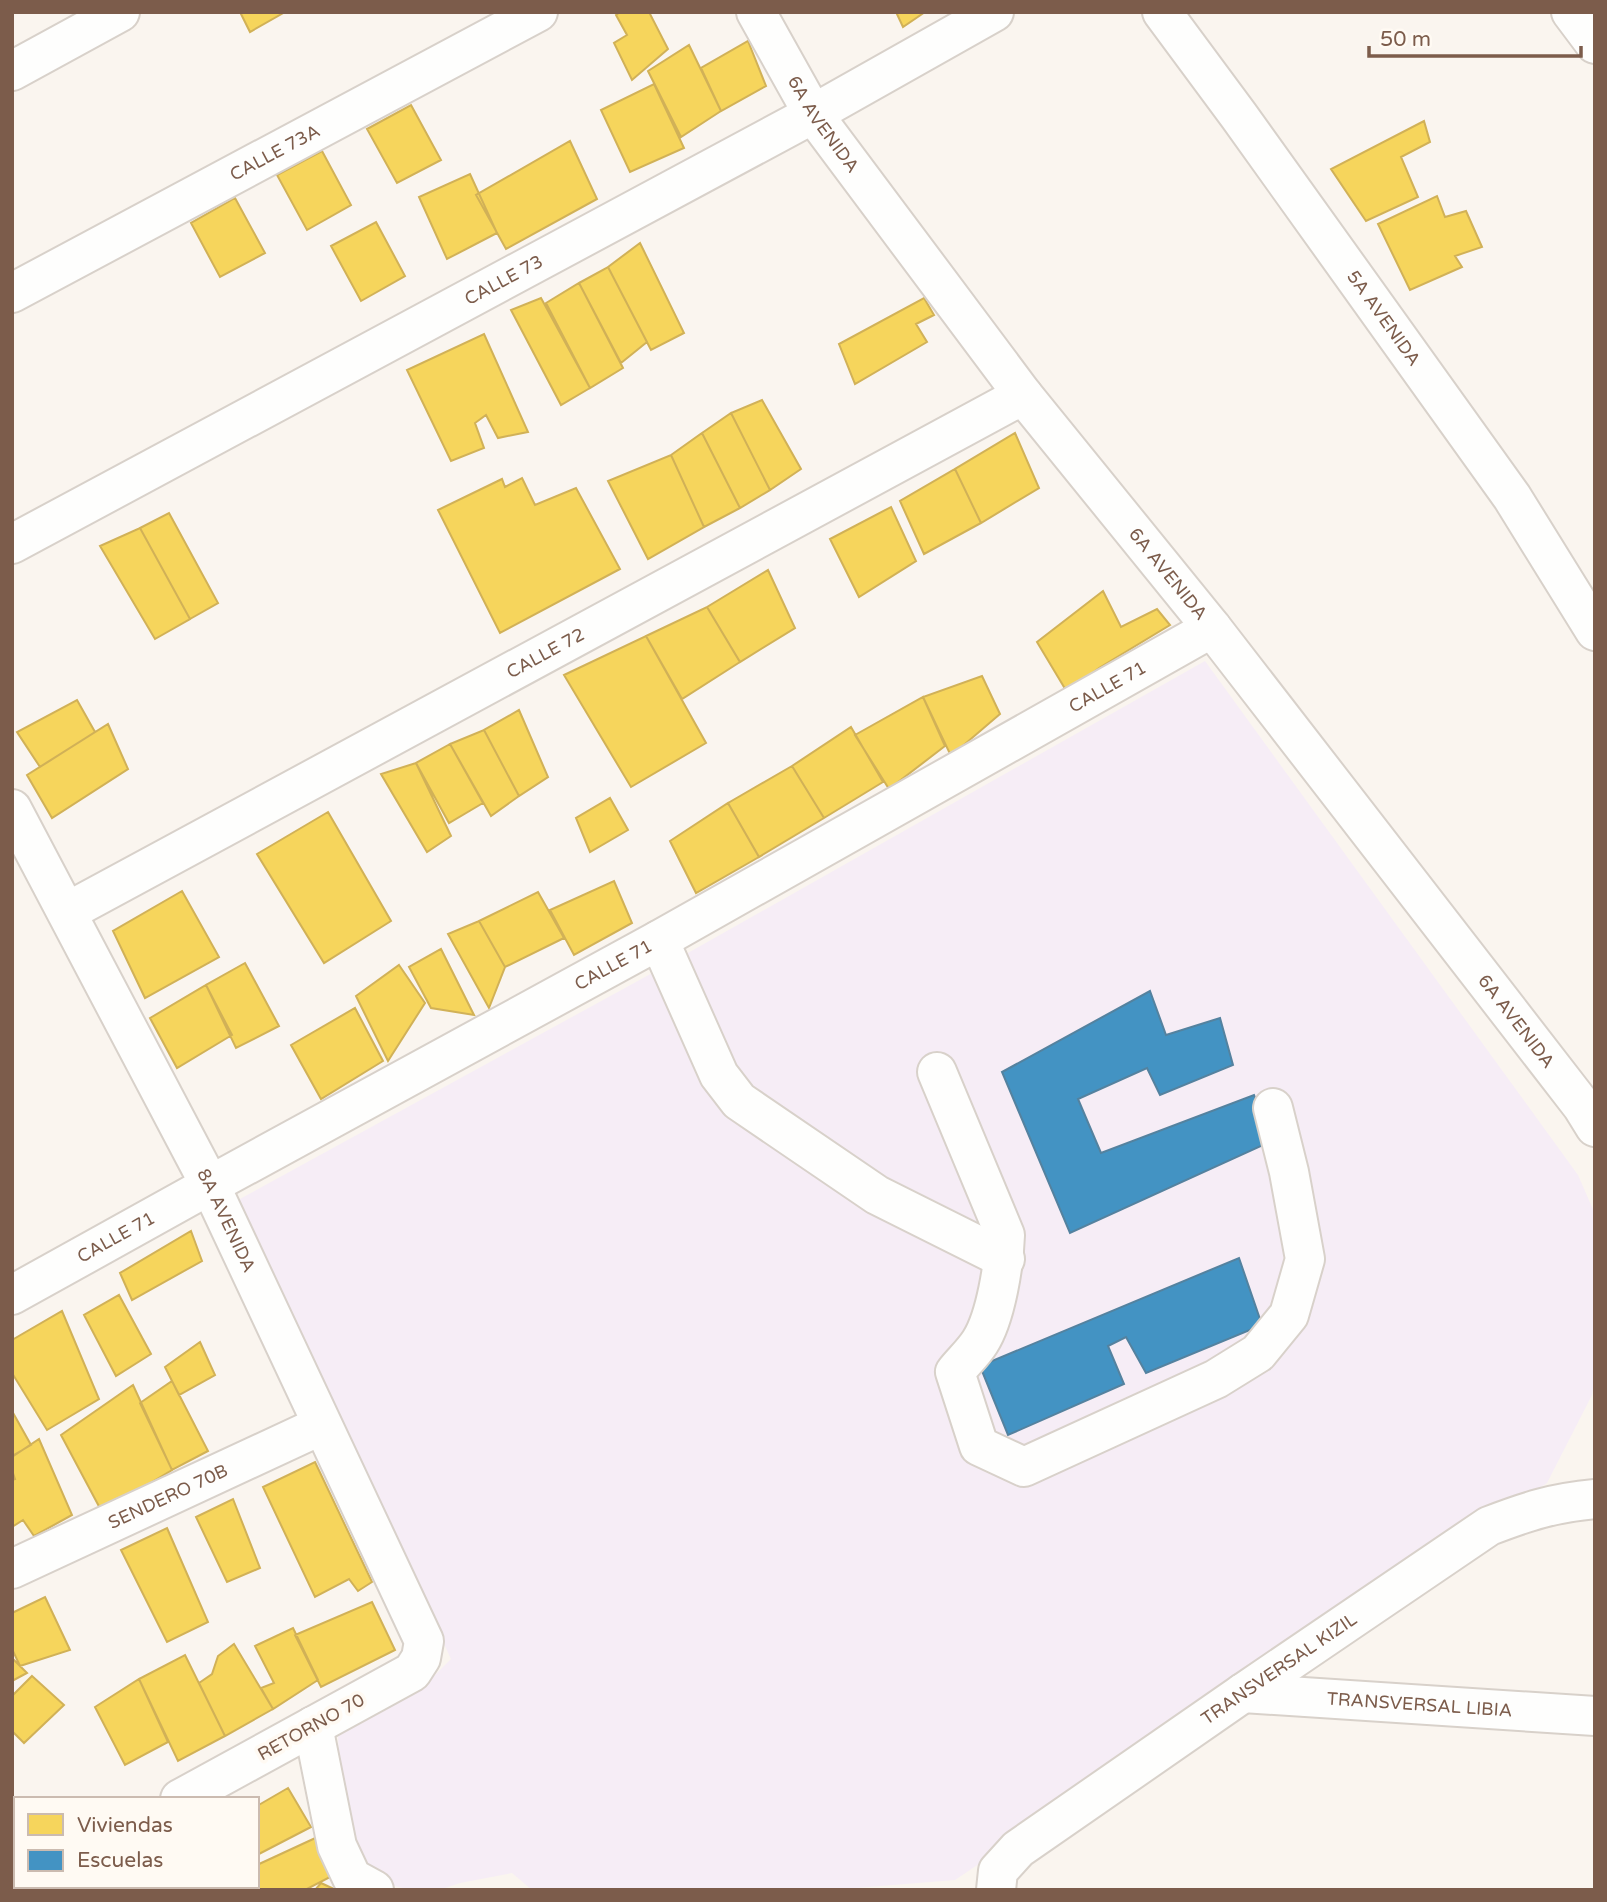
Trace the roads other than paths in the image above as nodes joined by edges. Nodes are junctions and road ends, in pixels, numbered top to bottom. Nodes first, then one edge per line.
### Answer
1 (120, 12) edge
2 (538, 12) edge
3 (756, 12) edge
4 (995, 12) edge
5 (1161, 12) edge
6 (1571, 12) edge
7 (1595, 44) edge
8 (12, 71) edge
9 (813, 114) junction
10 (12, 293) edge
11 (1023, 396) junction
12 (12, 544) edge
13 (1212, 628) junction
14 (1595, 631) edge
15 (12, 808) edge
16 (67, 912) junction
17 (659, 940) junction
18 (937, 1072) dead end
19 (1273, 1108) dead end
20 (1595, 1127) edge
21 (210, 1185) junction
22 (1005, 1259) junction
23 (12, 1295) edge
24 (322, 1425) junction
25 (1595, 1499) edge
26 (12, 1569) edge
27 (424, 1641) joint
28 (1243, 1693) junction
29 (1595, 1716) edge
30 (313, 1726) junction
31 (184, 1797) edge
32 (374, 1890) edge
33 (996, 1890) edge

1 - 8 street
2 - 10 street, CALLE 73A
3 - 9 street, 6A AVENIDA
4 - 9 street, CALLE 73
5 - 14 street, 5A AVENIDA
6 - 7 street
9 - 11 street, 6A AVENIDA
9 - 12 street, CALLE 73
11 - 13 street, 6A AVENIDA
11 - 16 street, CALLE 72
13 - 17 street, CALLE 71
13 - 20 street, 6A AVENIDA
15 - 16 street, 8A AVENIDA
16 - 21 street, 8A AVENIDA
17 - 21 street, CALLE 71
17 - 22 street
18 - 22 street
19 - 22 street
21 - 23 street, CALLE 71
21 - 24 street, 8A AVENIDA
24 - 26 street, SENDERO 70B
24 - 27 street, 8A AVENIDA
25 - 28 street, TRANSVERSAL KIZIL
27 - 30 street, RETORNO 70
28 - 29 street, TRANSVERSAL LIBIA
28 - 33 street, TRANSVERSAL KIZIL
30 - 31 street, RETORNO 70
30 - 32 street

